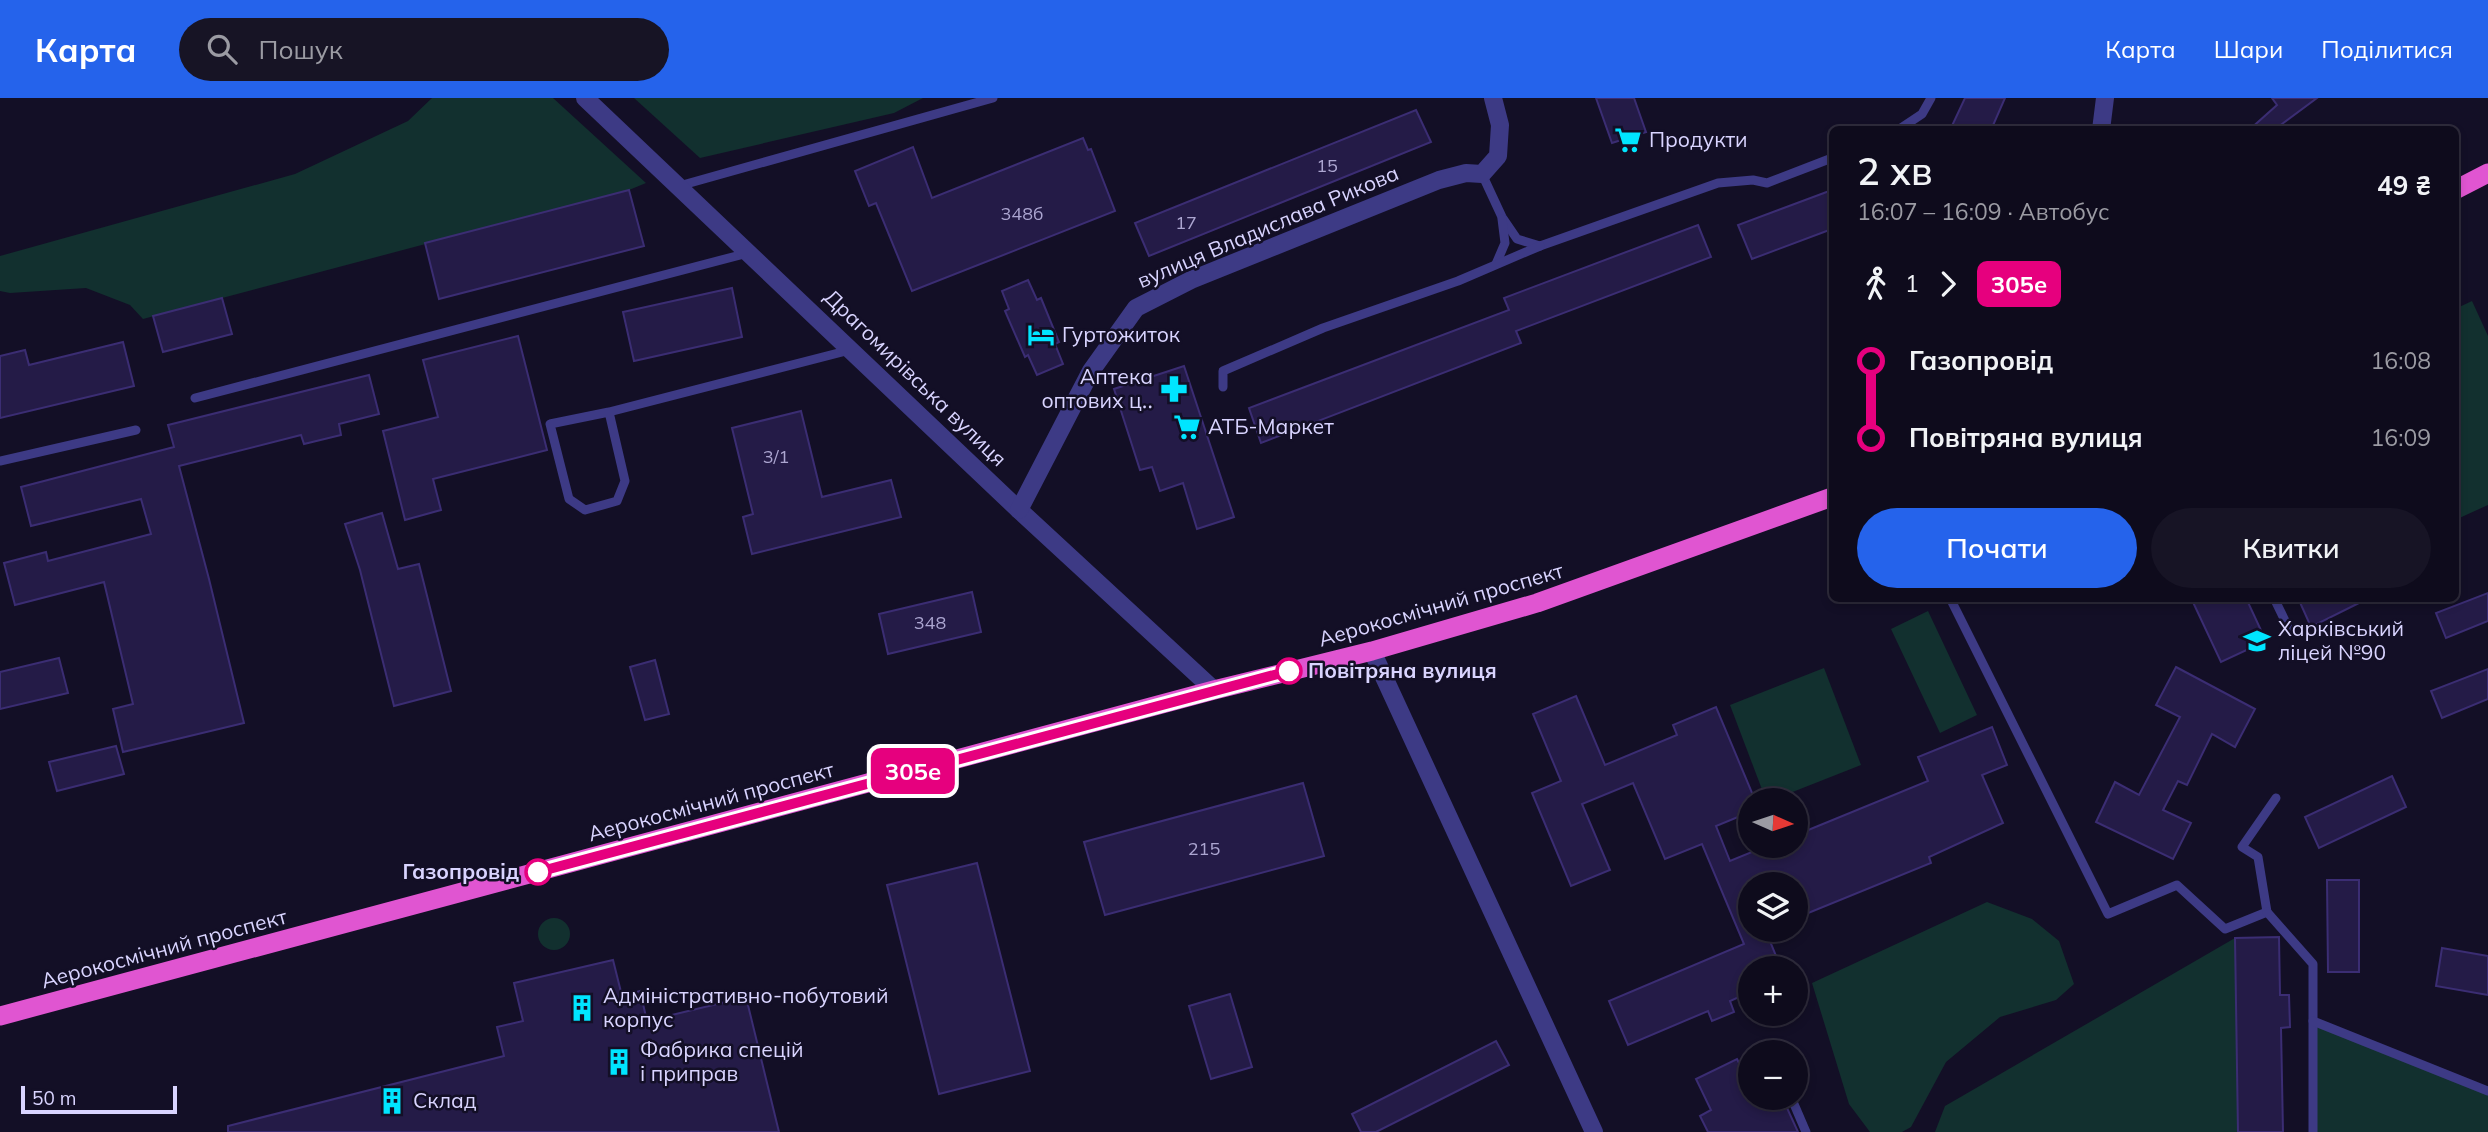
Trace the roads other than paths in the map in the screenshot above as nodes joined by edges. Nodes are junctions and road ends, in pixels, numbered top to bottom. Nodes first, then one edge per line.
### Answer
1 (585, 98) edge
2 (993, 98) edge
3 (1493, 98) edge
4 (1931, 98) edge
5 (2105, 99) edge
6 (1904, 126) edge
7 (2102, 126) edge
8 (1829, 159) edge
9 (2488, 173) edge
10 (1482, 174) junction
11 (679, 186) junction
12 (2459, 188) edge
13 (1502, 217) junction
14 (1540, 246) junction
15 (750, 253) junction
16 (1496, 264) junction
17 (852, 349) junction
18 (1223, 387) dead end
19 (195, 398) dead end
20 (609, 412) junction
21 (136, 430) dead end
22 (0, 461) edge
23 (1829, 498) edge
24 (1019, 510) junction
25 (1952, 602) edge
26 (2276, 602) edge
27 (2290, 631) dead end
28 (1372, 651) junction
29 (1214, 690) junction
30 (2276, 797) dead end
31 (2267, 912) junction
32 (0, 1016) edge
33 (2313, 1021) junction
34 (2488, 1091) edge
35 (1797, 1110) edge
36 (1594, 1132) edge
37 (1806, 1132) edge
38 (2314, 1132) edge

1 - 11 street, Драгомирівська вулиця
2 - 11 lane
3 - 10 street
4 - 6 lane
5 - 7 street
8 - 14 lane
9 - 12 highway
10 - 13 lane
10 - 24 street, вулиця Владислава Рикова
11 - 15 street, Драгомирівська вулиця
13 - 14 lane
13 - 16 lane
14 - 16 lane
15 - 17 street, Драгомирівська вулиця
15 - 19 lane
16 - 18 lane
17 - 20 lane
17 - 24 street, Драгомирівська вулиця
20 - 20 lane
21 - 22 lane
23 - 28 highway, Аерокосмічний проспект
24 - 29 street, Драгомирівська вулиця
25 - 31 lane
26 - 27 lane
28 - 29 highway, Аерокосмічний проспект
28 - 36 street
29 - 32 highway, Аерокосмічний проспект
30 - 31 lane
31 - 33 lane
33 - 34 lane
33 - 38 lane
35 - 37 lane

